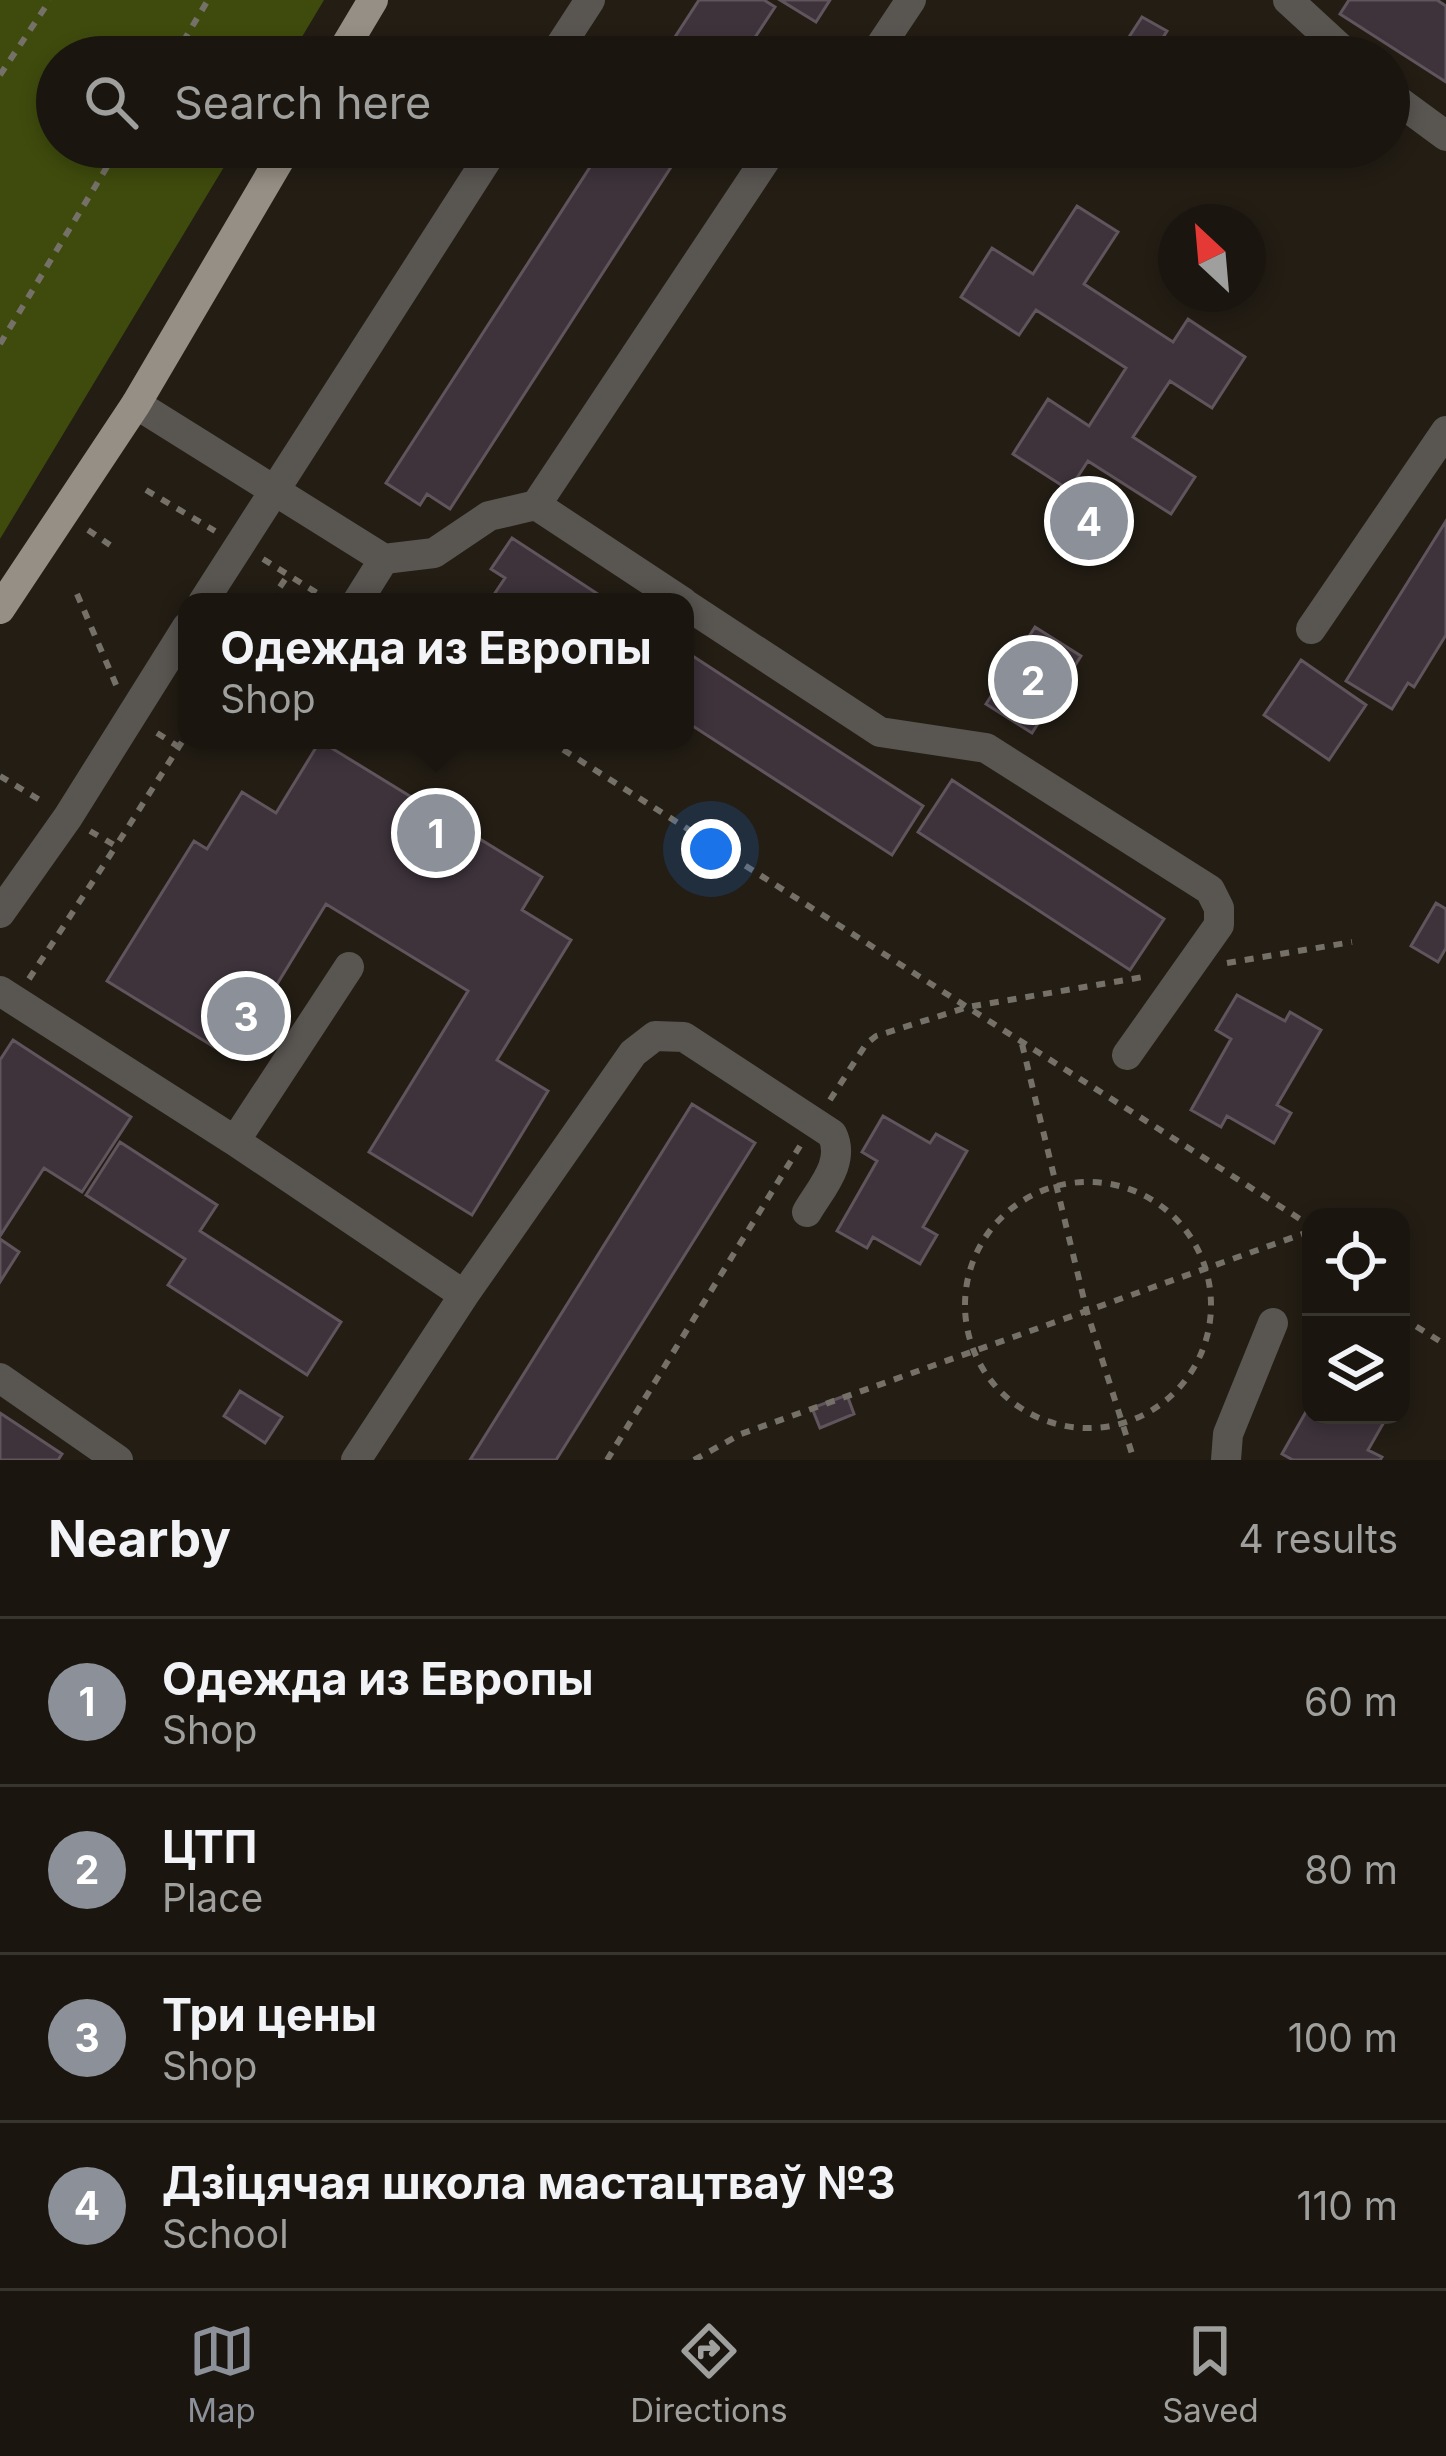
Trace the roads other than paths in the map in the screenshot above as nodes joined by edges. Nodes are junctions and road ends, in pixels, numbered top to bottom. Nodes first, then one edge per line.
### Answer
1 (373, 0) edge
2 (590, 0) edge
3 (910, 0) edge
4 (1288, 0) edge
5 (352, 36) edge
6 (567, 36) edge
7 (887, 36) edge
8 (1327, 36) edge
9 (1410, 109) edge
10 (1446, 136) edge
11 (275, 168) edge
12 (481, 168) edge
13 (760, 168) edge
14 (136, 404) junction
15 (1446, 431) edge
16 (273, 490) junction
17 (536, 506) junction
18 (384, 559) junction
19 (208, 593) edge
20 (363, 593) edge
21 (669, 593) edge
22 (0, 609) edge
23 (694, 610) edge
24 (1311, 629) dead end
25 (178, 641) edge
26 (0, 913) edge
27 (349, 967) dead end
28 (7, 996) edge
29 (1127, 1055) dead end
30 (235, 1141) junction
31 (807, 1212) dead end
32 (464, 1295) junction
33 (1273, 1323) dead end
34 (0, 1378) edge
35 (118, 1460) edge
36 (356, 1460) edge
37 (1226, 1460) edge

1 - 5 main road
2 - 6 lane
3 - 7 lane
4 - 8 lane
9 - 10 lane
11 - 14 main road
12 - 16 lane
13 - 17 lane
14 - 16 lane
14 - 22 main road
15 - 24 lane
16 - 18 lane
16 - 19 lane
17 - 18 lane
17 - 21 lane
18 - 20 lane
23 - 29 lane
25 - 26 lane
27 - 30 lane
28 - 30 lane
30 - 32 lane
31 - 32 lane
32 - 36 lane
33 - 37 lane
34 - 35 lane

